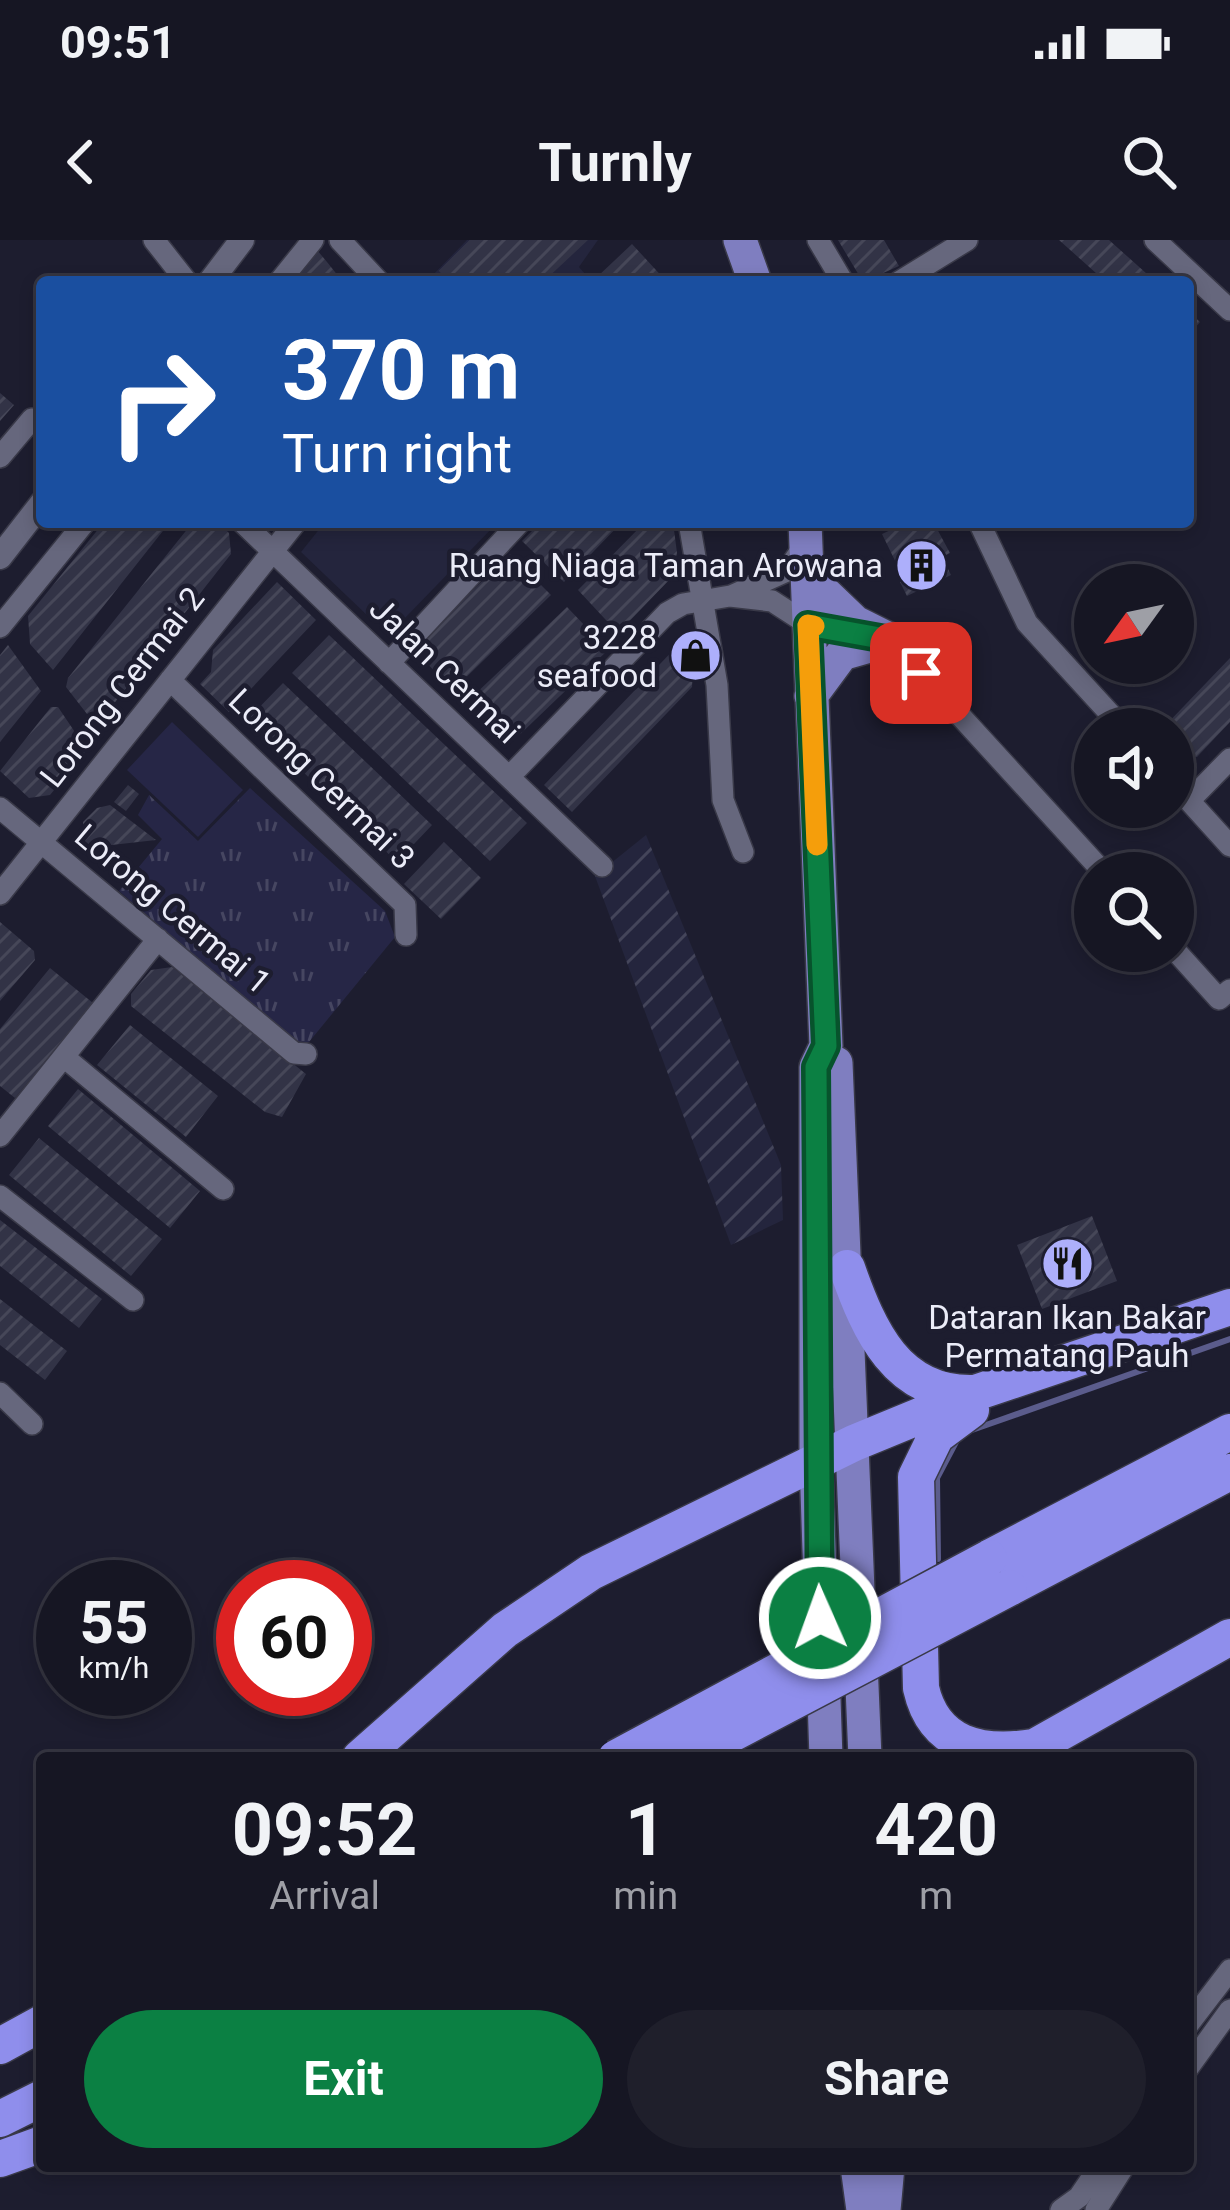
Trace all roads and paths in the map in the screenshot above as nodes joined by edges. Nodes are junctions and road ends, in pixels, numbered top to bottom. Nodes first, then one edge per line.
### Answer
1 (154, 240) edge
2 (242, 240) edge
3 (313, 240) edge
4 (340, 240) edge
5 (740, 240) edge
6 (818, 240) edge
7 (967, 240) edge
8 (1155, 240) edge
9 (182, 276) edge
10 (215, 276) edge
11 (284, 276) edge
12 (374, 276) edge
13 (753, 276) edge
14 (839, 276) edge
15 (909, 276) edge
16 (1194, 276) edge
17 (1194, 276) edge
18 (1230, 310) edge
19 (32, 419) dead end
20 (0, 457) edge
21 (36, 511) edge
22 (80, 528) edge
23 (248, 528) edge
24 (291, 528) edge
25 (514, 528) edge
26 (690, 528) edge
27 (982, 528) edge
28 (806, 547) edge
29 (272, 551) junction
30 (0, 557) edge
31 (730, 596) junction
32 (704, 600) junction
33 (808, 625) junction
34 (0, 628) edge
35 (891, 640) junction
36 (389, 663) junction
37 (170, 680) junction
38 (811, 696) junction
39 (1105, 708) edge
40 (1230, 760) edge
41 (509, 777) junction
42 (1194, 796) edge
43 (1194, 806) edge
44 (0, 808) edge
45 (41, 842) junction
46 (1230, 846) edge
47 (742, 852) dead end
48 (1085, 852) edge
49 (602, 866) dead end
50 (0, 893) edge
51 (406, 935) dead end
52 (158, 940) junction
53 (1194, 971) edge
54 (1230, 990) edge
55 (826, 1046) junction
56 (306, 1054) dead end
57 (64, 1057) junction
58 (0, 1136) edge
59 (223, 1189) dead end
60 (0, 1196) edge
61 (847, 1268) junction
62 (133, 1300) dead end
63 (1230, 1307) edge
64 (1018, 1382) junction
65 (978, 1392) junction
66 (0, 1393) edge
67 (32, 1424) dead end
68 (1230, 1432) edge
69 (854, 1444) junction
70 (816, 1462) junction
71 (1230, 1472) edge
72 (999, 1573) junction
73 (1230, 1636) edge
74 (367, 1752) edge
75 (628, 1752) edge
76 (696, 1752) edge
77 (826, 1752) edge
78 (865, 1752) edge
79 (1010, 1752) edge
80 (1026, 1752) edge
81 (1230, 1970) edge
82 (1230, 2010) edge
83 (1194, 2016) edge
84 (1194, 2022) edge
85 (36, 2026) edge
86 (1212, 2031) junction
87 (0, 2045) edge
88 (36, 2053) edge
89 (1194, 2059) edge
90 (0, 2070) edge
91 (36, 2101) edge
92 (0, 2119) edge
93 (36, 2146) edge
94 (0, 2159) edge
95 (857, 2172) edge
96 (887, 2172) edge
97 (1096, 2172) edge
98 (1120, 2172) edge
99 (863, 2210) edge
100 (884, 2210) edge
101 (1060, 2210) edge
102 (1096, 2210) edge

1 - 9 street
2 - 10 street
3 - 11 street
4 - 12 street
5 - 13 main road
6 - 14 street
7 - 15 street
8 - 17 street
16 - 18 street
19 - 20 street
21 - 30 street
22 - 34 street
23 - 29 street, Jalan Cermai
24 - 29 street, Lorong Cermai 2
25 - 36 street
26 - 32 street
27 - 39 street
28 - 31 street
28 - 33 main road
28 - 35 main road
29 - 36 street, Jalan Cermai
29 - 37 street, Lorong Cermai 2
31 - 32 street
31 - 33 street
32 - 41 street
32 - 47 street
33 - 35 street
33 - 38 main road
35 - 38 main road
35 - 48 street
36 - 41 street, Jalan Cermai
37 - 45 street, Lorong Cermai 2
37 - 51 street, Lorong Cermai 3
38 - 55 main road
40 - 42 street
41 - 49 street, Jalan Cermai
43 - 46 street
44 - 45 street, Lorong Cermai 1
45 - 50 street, Lorong Cermai 2
45 - 52 street, Lorong Cermai 1
52 - 56 street, Lorong Cermai 1
52 - 57 street
53 - 54 street
55 - 61 main road
55 - 70 main road
57 - 58 street
57 - 59 street
60 - 62 street
61 - 65 highway
61 - 69 main road
63 - 64 highway
64 - 65 highway
64 - 79 highway
65 - 69 highway
66 - 67 street
68 - 72 highway
69 - 70 highway
69 - 78 main road
70 - 74 highway
70 - 77 main road
71 - 72 highway
72 - 75 highway, bridge
72 - 76 highway, bridge
73 - 80 highway
81 - 83 street
82 - 86 street
84 - 86 street
85 - 87 highway
86 - 89 street
88 - 90 highway
91 - 92 highway
93 - 94 highway
95 - 99 main road
96 - 100 main road
97 - 101 street
98 - 102 street

